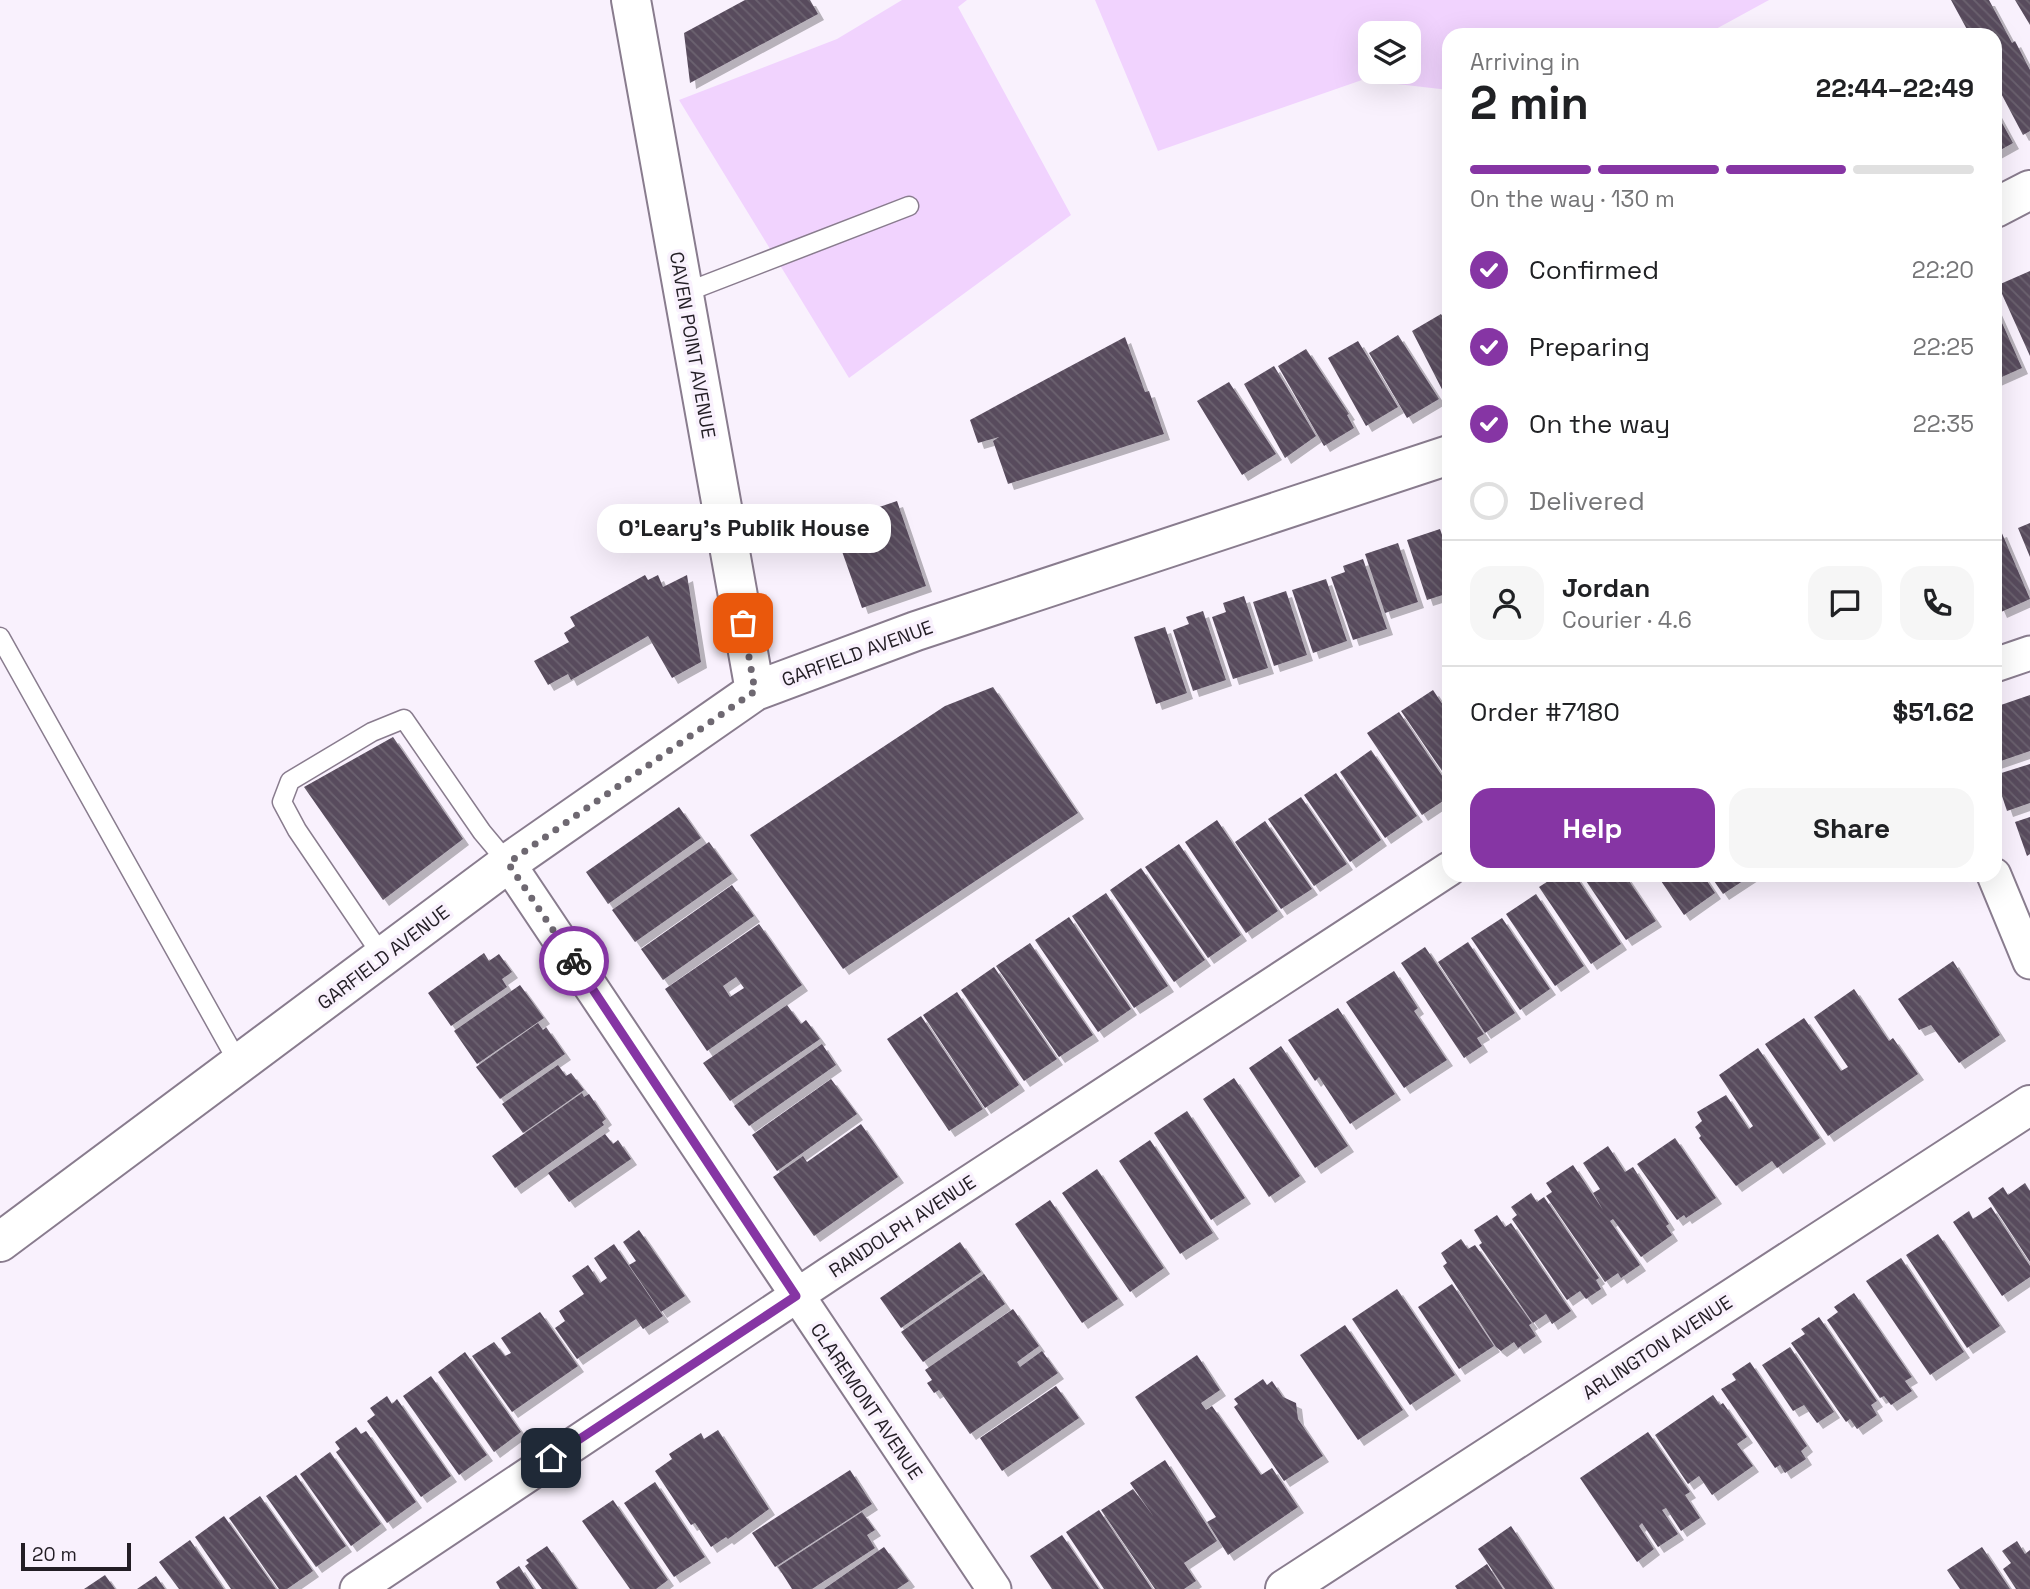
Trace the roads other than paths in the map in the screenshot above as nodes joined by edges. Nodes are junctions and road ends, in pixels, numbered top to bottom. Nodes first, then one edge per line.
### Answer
1 (631, 0) edge
2 (2030, 190) edge
3 (2002, 204) edge
4 (909, 206) dead end
5 (684, 293) junction
6 (1442, 458) edge
7 (0, 637) edge
8 (2030, 653) edge
9 (2002, 663) edge
10 (755, 691) junction
11 (508, 863) junction
12 (1442, 874) edge
13 (1997, 882) edge
14 (383, 957) junction
15 (2030, 962) edge
16 (239, 1064) junction
17 (2030, 1105) edge
18 (0, 1242) edge
19 (796, 1296) junction
20 (357, 1589) edge
21 (994, 1589) edge
22 (1285, 1589) edge

1 - 5 main road, CAVEN POINT AVENUE
2 - 3 main road
4 - 5 lane
5 - 10 main road, CAVEN POINT AVENUE
6 - 10 main road, GARFIELD AVENUE
7 - 16 lane
8 - 9 street
10 - 11 main road, GARFIELD AVENUE
11 - 14 main road, GARFIELD AVENUE
11 - 14 lane
11 - 19 street, CLAREMONT AVENUE
12 - 19 street, RANDOLPH AVENUE
13 - 15 street
14 - 16 main road, GARFIELD AVENUE
16 - 18 main road, GARFIELD AVENUE
17 - 22 main road, ARLINGTON AVENUE
19 - 20 street, RANDOLPH AVENUE
19 - 21 street, CLAREMONT AVENUE

